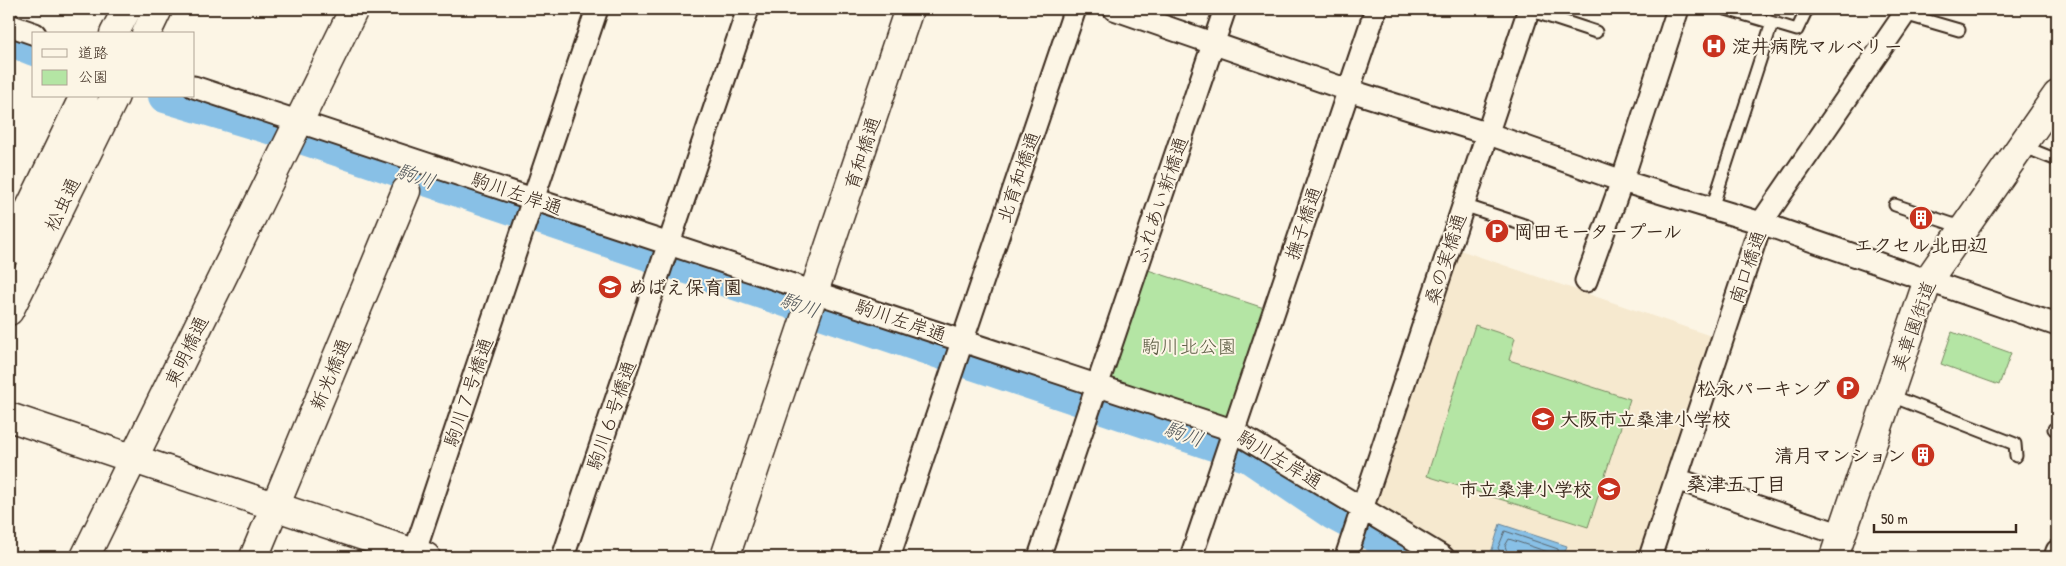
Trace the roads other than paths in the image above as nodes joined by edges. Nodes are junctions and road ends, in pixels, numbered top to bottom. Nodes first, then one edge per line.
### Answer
1 (127, 9) edge
2 (158, 9) edge
3 (354, 9) edge
4 (597, 9) edge
5 (748, 9) edge
6 (909, 9) edge
7 (1075, 9) edge
8 (1114, 9) edge
9 (1225, 9) edge
10 (1376, 9) edge
11 (1678, 9) edge
12 (1726, 9) edge
13 (1807, 9) edge
14 (1529, 10) edge
15 (1906, 11) edge
16 (1772, 23) junction
17 (9, 25) edge
18 (1960, 30) dead end
19 (115, 32) edge
20 (147, 32) edge
21 (1596, 32) dead end
22 (32, 33) edge
23 (1213, 43) junction
24 (195, 87) edge
25 (1348, 90) junction
26 (2057, 95) edge
27 (83, 98) edge
28 (114, 98) edge
29 (294, 131) junction
30 (1487, 133) junction
31 (2022, 146) junction
32 (2057, 160) edge
33 (414, 173) junction
34 (1622, 181) junction
35 (532, 202) junction
36 (1463, 204) junction
37 (1895, 205) dead end
38 (1712, 208) junction
39 (1761, 223) junction
40 (1527, 226) dead end
41 (1964, 228) junction
42 (668, 246) junction
43 (9, 251) edge
44 (1928, 280) junction
45 (1586, 281) dead end
46 (812, 303) junction
47 (9, 312) edge
48 (2057, 325) edge
49 (962, 343) junction
50 (1096, 388) junction
51 (1889, 395) junction
52 (9, 417) edge
53 (1231, 433) junction
54 (2016, 456) dead end
55 (133, 459) junction
56 (1676, 479) junction
57 (275, 507) junction
58 (1361, 512) junction
59 (1838, 546) edge
60 (1349, 549) edge
61 (2057, 551) edge
62 (417, 556) edge
63 (85, 557) edge
64 (254, 557) edge
65 (563, 557) edge
66 (726, 557) edge
67 (889, 557) edge
68 (1039, 557) edge
69 (1190, 557) edge
70 (1443, 557) edge
71 (1650, 557) edge
72 (2055, 557) edge

1 - 19 street
2 - 20 street
3 - 29 street, 東明橋通
4 - 35 street
5 - 42 street
6 - 46 street, 育和橋通
7 - 49 street, 北育和橋通
8 - 23 street
9 - 23 street, ふれあい新橋通
10 - 25 street, 撫子橋通
11 - 34 street
12 - 16 lane
13 - 16 lane
14 - 21 lane
14 - 30 street, 桑の実橋通
15 - 18 lane
15 - 39 street, 南口橋通
16 - 38 lane
17 - 22 street
23 - 25 street
23 - 50 street, ふれあい新橋通
24 - 29 street, 駒川左岸通
25 - 30 street
25 - 53 street, 撫子橋通
26 - 31 street, 美章園街道
27 - 43 street, 松虫通
28 - 47 street, 松虫通
29 - 33 street, 駒川左岸通
29 - 55 street, 東明橋通
30 - 34 street
30 - 36 street, 桑の実橋通
31 - 32 lane
31 - 41 street, 美章園街道
33 - 35 street, 駒川左岸通
33 - 57 street, 新光橋通
34 - 38 street
34 - 45 street
35 - 42 street, 駒川左岸通
35 - 62 street, 駒川７号橋通
36 - 40 lane
36 - 58 street, 桑の実橋通
37 - 41 lane
38 - 39 street
39 - 44 street
39 - 56 street, 南口橋通
41 - 44 street, 美章園街道
42 - 46 street, 駒川左岸通
42 - 65 street, 駒川６号橋通
44 - 48 street
44 - 51 street, 美章園街道
46 - 49 street, 駒川左岸通
46 - 66 street, 育和橋通
49 - 50 street, 駒川左岸通
49 - 67 street, 北育和橋通
50 - 53 street, 駒川左岸通
50 - 68 street, ふれあい新橋通
51 - 54 lane
51 - 59 street, 美章園街道
52 - 55 street
53 - 58 street, 駒川左岸通
53 - 69 street, 撫子橋通
55 - 57 street
55 - 63 street, 東明橋通
56 - 59 street
56 - 71 street, 南口橋通
57 - 62 street
57 - 64 street, 新光橋通
58 - 60 street, 桑の実橋通
58 - 70 street, 駒川左岸通
61 - 72 street

